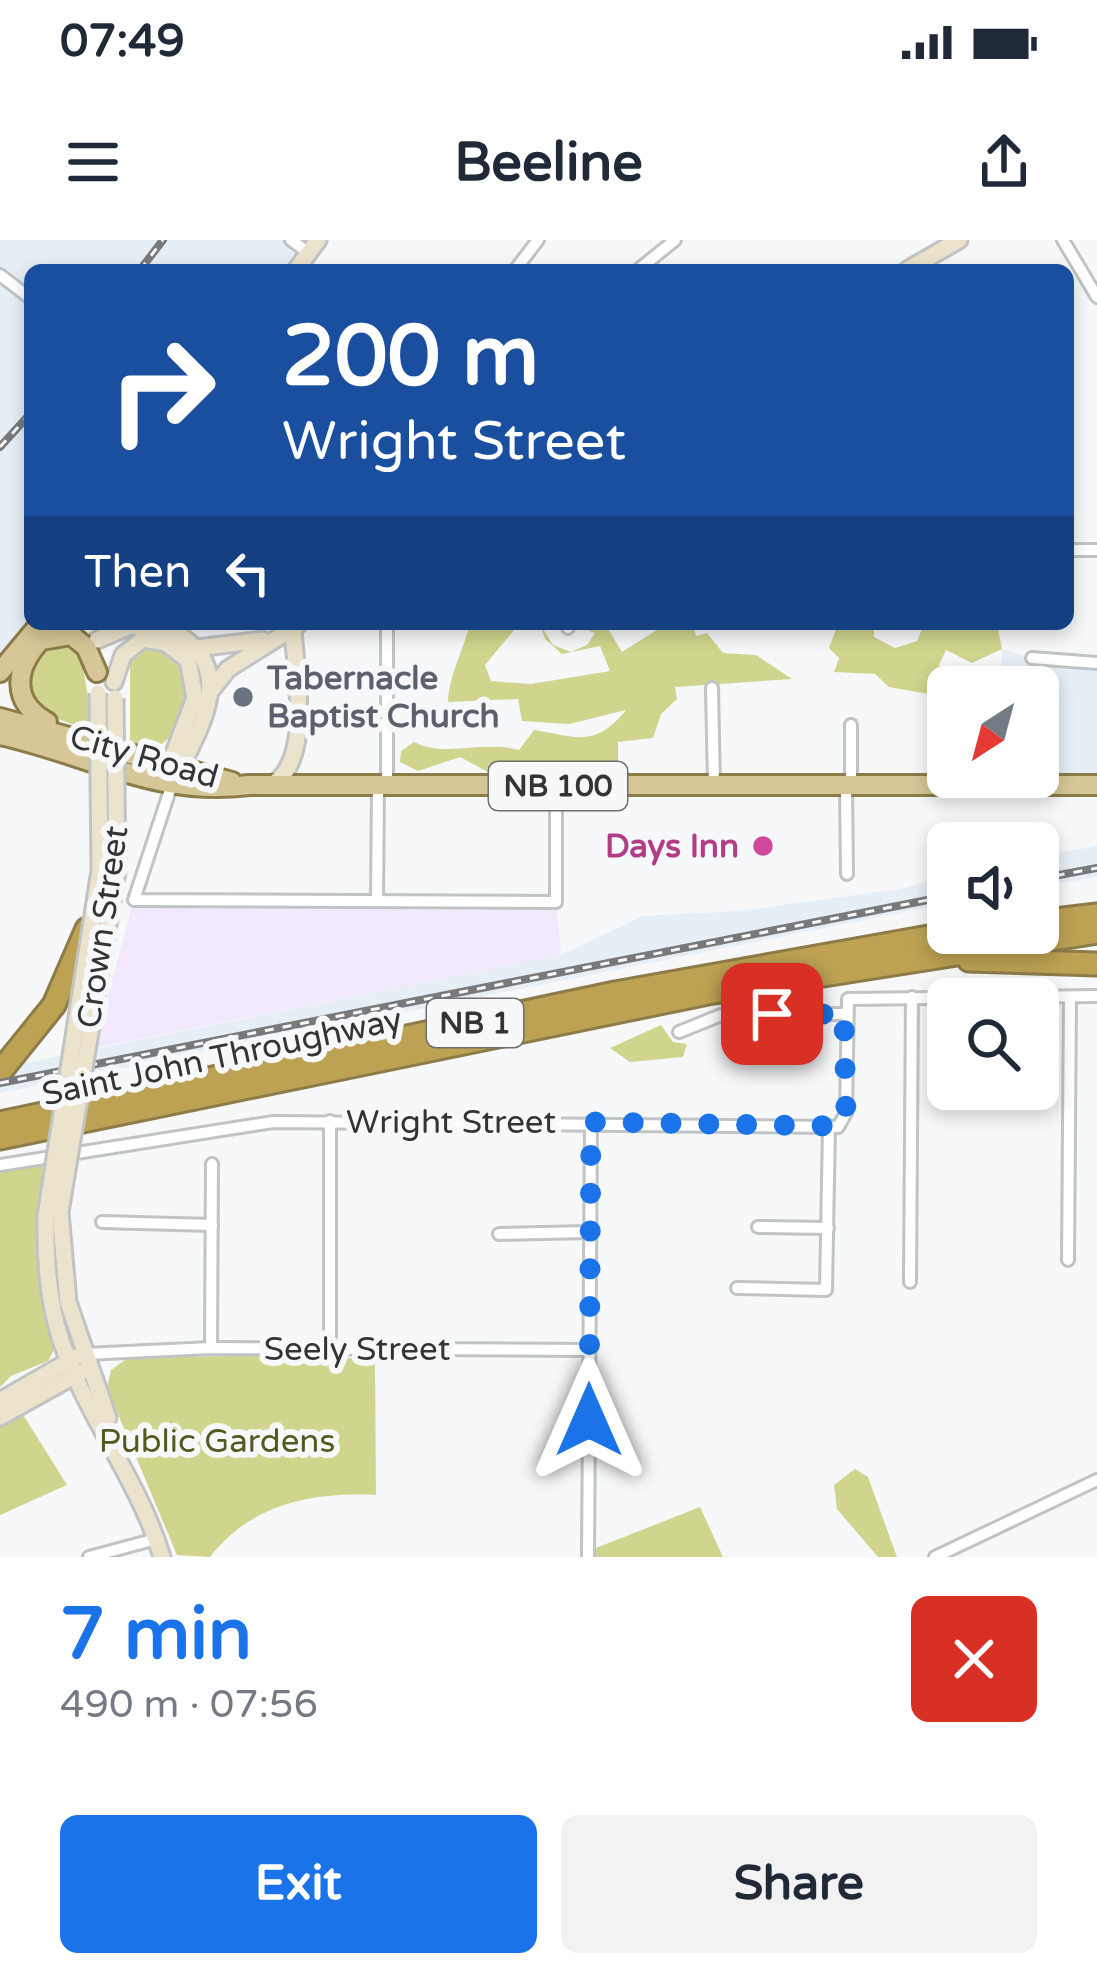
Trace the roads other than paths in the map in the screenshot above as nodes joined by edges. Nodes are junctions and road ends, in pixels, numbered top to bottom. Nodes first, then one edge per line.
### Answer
1 (292, 240) edge
2 (538, 240) edge
3 (675, 240) edge
4 (958, 240) edge
5 (1063, 240) edge
6 (314, 247) edge
7 (930, 248) edge
8 (520, 264) edge
9 (645, 264) edge
10 (0, 274) edge
11 (24, 293) edge
12 (1097, 297) edge
13 (1097, 539) edge
14 (1092, 550) edge
15 (34, 630) edge
16 (115, 630) edge
17 (171, 630) edge
18 (285, 630) edge
19 (290, 630) edge
20 (296, 630) edge
21 (387, 630) edge
22 (97, 632) edge
23 (197, 647) junction
24 (16, 650) junction
25 (1032, 658) dead end
26 (1097, 663) edge
27 (0, 671) edge
28 (106, 686) junction
29 (712, 688) dead end
30 (212, 691) junction
31 (6, 718) edge
32 (851, 725) dead end
33 (0, 735) edge
34 (21, 740) junction
35 (83, 740) junction
36 (172, 774) junction
37 (270, 785) junction
38 (848, 785) junction
39 (1097, 785) edge
40 (382, 786) junction
41 (556, 786) junction
42 (714, 786) junction
43 (847, 874) dead end
44 (98, 894) junction
45 (377, 900) junction
46 (1097, 913) edge
47 (1059, 919) edge
48 (1097, 932) edge
49 (927, 937) edge
50 (1097, 964) edge
51 (825, 973) junction
52 (1097, 996) edge
53 (912, 997) junction
54 (1070, 997) junction
55 (845, 1005) junction
56 (679, 1032) dead end
57 (0, 1072) edge
58 (329, 1121) junction
59 (591, 1122) junction
60 (0, 1123) edge
61 (829, 1126) junction
62 (0, 1138) edge
63 (212, 1164) dead end
64 (0, 1165) edge
65 (53, 1214) junction
66 (102, 1222) dead end
67 (212, 1225) junction
68 (758, 1227) dead end
69 (828, 1228) junction
70 (590, 1232) junction
71 (499, 1234) dead end
72 (1067, 1259) dead end
73 (910, 1282) dead end
74 (737, 1288) dead end
75 (212, 1348) junction
76 (330, 1349) junction
77 (590, 1350) junction
78 (79, 1364) junction
79 (0, 1401) edge
80 (0, 1417) edge
81 (1097, 1480) edge
82 (157, 1539) junction
83 (89, 1557) edge
84 (162, 1557) edge
85 (588, 1557) edge
86 (935, 1557) edge

1 - 6 street
2 - 8 street
3 - 9 street
4 - 7 main road
5 - 12 street
10 - 11 street
13 - 14 street
15 - 24 main road
16 - 28 main road, Crown Street
17 - 23 main road
18 - 23 main road
19 - 30 main road
20 - 37 main road
21 - 40 street
22 - 28 main road, Crown Street
23 - 30 main road
24 - 27 main road
24 - 31 main road
25 - 26 street
28 - 35 main road
28 - 36 main road
28 - 44 main road, Crown Street, bridge
28 - 65 main road, Crown Street, bridge
29 - 42 street
30 - 36 main road
31 - 34 main road
31 - 35 main road, City Road / NB 100
32 - 38 street
33 - 34 main road, City Road / NB 100
34 - 36 main road, City Road / NB 100
35 - 36 main road, City Road / NB 100
36 - 37 main road, City Road / NB 100
36 - 45 street
37 - 40 main road, NB 100
38 - 39 main road, NB 100
38 - 42 main road, NB 100
38 - 43 street
40 - 41 main road, NB 100
40 - 45 street
41 - 42 main road, NB 100
41 - 45 street
44 - 57 highway, bridge
44 - 65 main road, Crown Street, bridge
46 - 47 highway
48 - 51 highway, Saint John Throughway / NB 1
49 - 60 highway, Saint John Throughway / NB 1
50 - 51 highway
51 - 62 highway, Saint John Throughway / NB 1
52 - 54 street
53 - 54 street
53 - 55 street
53 - 73 street
54 - 72 street
55 - 56 street
55 - 61 street, Wright Street
58 - 59 street, Wright Street
58 - 64 street, Wright Street
58 - 76 street
59 - 61 street, Wright Street
59 - 70 street
61 - 69 street
63 - 67 street
65 - 78 main road, Crown Street
66 - 67 street
67 - 75 street
68 - 69 street
69 - 74 street
70 - 71 street
70 - 77 street
75 - 76 street, Seely Street
75 - 78 street, Seely Street
76 - 77 street, Seely Street
77 - 85 street
78 - 79 main road, Seely Street
78 - 80 main road, Seely Street
78 - 82 main road, Crown Street
81 - 86 street
82 - 83 street
82 - 84 main road, Crown Street

